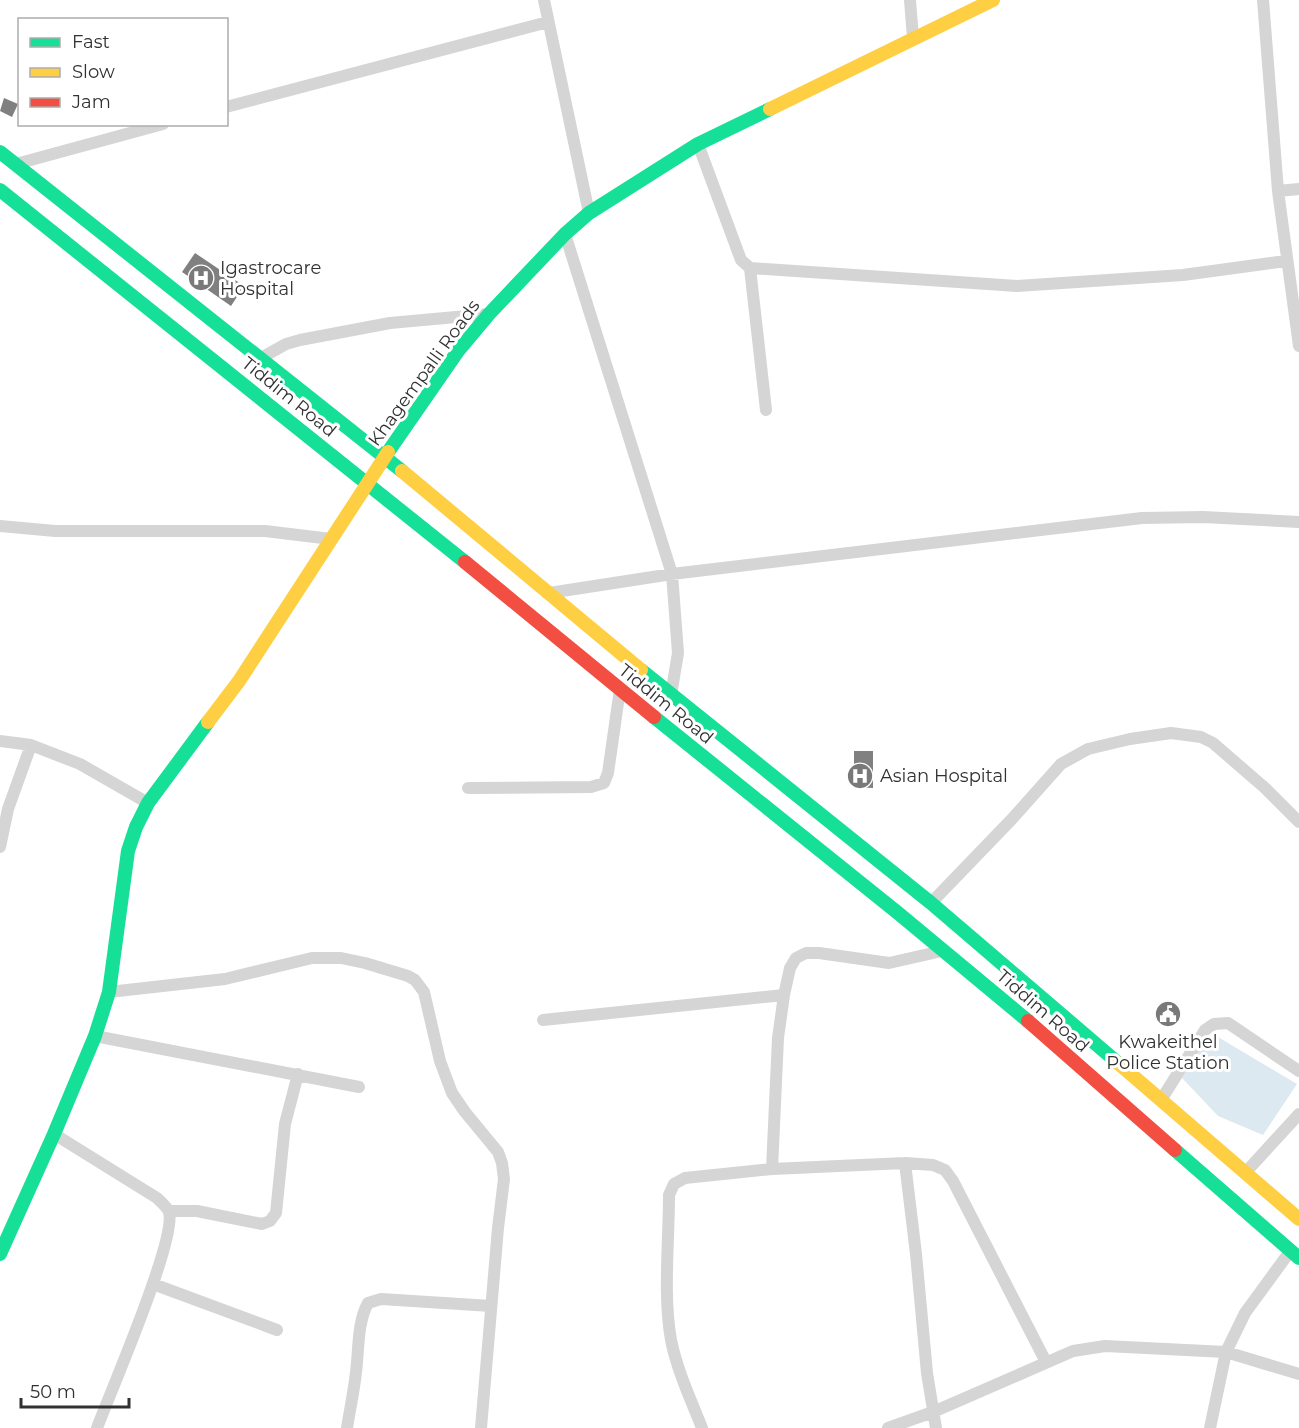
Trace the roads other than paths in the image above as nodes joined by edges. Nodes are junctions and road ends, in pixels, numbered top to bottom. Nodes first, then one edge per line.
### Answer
1 (544, 0) edge
2 (910, 0) edge
3 (993, 0) edge
4 (1263, 0) edge
5 (549, 22) junction
6 (914, 38) junction
7 (228, 106) edge
8 (156, 126) edge
9 (698, 144) junction
10 (0, 152) edge
11 (16, 164) junction
12 (1299, 189) edge
13 (0, 190) edge
14 (1278, 191) junction
15 (589, 213) junction
16 (565, 234) junction
17 (1286, 261) junction
18 (750, 268) junction
19 (489, 314) junction
20 (1299, 346) edge
21 (261, 358) junction
22 (766, 410) dead end
23 (385, 457) junction
24 (367, 482) junction
25 (1299, 522) edge
26 (0, 526) edge
27 (332, 539) junction
28 (672, 573) junction
29 (547, 594) junction
30 (620, 689) junction
31 (671, 695) junction
32 (0, 741) edge
33 (31, 745) junction
34 (468, 788) dead end
35 (148, 802) junction
36 (1299, 822) edge
37 (0, 847) edge
38 (930, 903) junction
39 (942, 951) junction
40 (109, 992) junction
41 (784, 996) junction
42 (543, 1020) dead end
43 (94, 1036) junction
44 (1299, 1071) edge
45 (298, 1074) junction
46 (359, 1087) dead end
47 (1161, 1100) junction
48 (1299, 1114) edge
49 (54, 1134) junction
50 (904, 1163) junction
51 (772, 1169) junction
52 (1245, 1173) junction
53 (169, 1211) junction
54 (1299, 1219) edge
55 (0, 1254) edge
56 (1295, 1254) edge
57 (153, 1284) junction
58 (491, 1306) junction
59 (277, 1330) dead end
60 (1226, 1352) junction
61 (1046, 1362) junction
62 (1299, 1374) edge
63 (933, 1412) junction
64 (97, 1428) edge
65 (347, 1428) edge
66 (481, 1428) edge
67 (702, 1428) edge
68 (888, 1428) edge
69 (936, 1428) edge
70 (1210, 1428) edge

1 - 5 street
2 - 6 street
3 - 6 main road, Khagempalli Roads
4 - 14 street
5 - 7 street
5 - 15 street
6 - 9 main road, Khagempalli Roads
8 - 11 street
9 - 15 main road, Khagempalli Roads
9 - 18 street
10 - 11 main road, Tiddim Road
11 - 21 main road, Tiddim Road
12 - 14 street
13 - 24 main road, Tiddim Road
14 - 17 street
15 - 16 main road, Khagempalli Roads
16 - 19 main road, Khagempalli Roads
16 - 28 street
17 - 18 street
17 - 20 street
18 - 22 street
19 - 21 street
19 - 23 main road, Khagempalli Roads
21 - 23 main road, Tiddim Road
23 - 24 main road, Khagempalli Roads
23 - 29 main road, Tiddim Road
24 - 27 main road, Khagempalli Roads
24 - 30 main road, Tiddim Road
25 - 28 street
26 - 27 street
27 - 35 main road, Khagempalli Roads
28 - 29 street
28 - 31 street
29 - 31 main road, Tiddim Road
30 - 34 street
30 - 39 main road, Tiddim Road
31 - 38 main road, Tiddim Road
32 - 33 street
33 - 35 street
33 - 37 street
35 - 40 main road, Khagempalli Roads
36 - 38 street
38 - 47 main road, Tiddim Road
39 - 41 street
39 - 56 main road, Tiddim Road
40 - 43 main road, Khagempalli Roads
40 - 58 street
41 - 42 street
41 - 51 street
43 - 45 street
43 - 49 main road, Khagempalli Roads
44 - 47 street
45 - 46 street
45 - 53 street
47 - 52 main road, Tiddim Road
48 - 52 street
49 - 53 street
49 - 55 main road, Khagempalli Roads
50 - 51 street
50 - 61 street
50 - 63 street
51 - 67 street
52 - 54 main road, Tiddim Road
53 - 57 street
56 - 60 street
57 - 59 street
57 - 64 street
58 - 65 street
58 - 66 street
60 - 61 street
60 - 62 street
60 - 70 street
61 - 63 street
63 - 68 street
63 - 69 street

